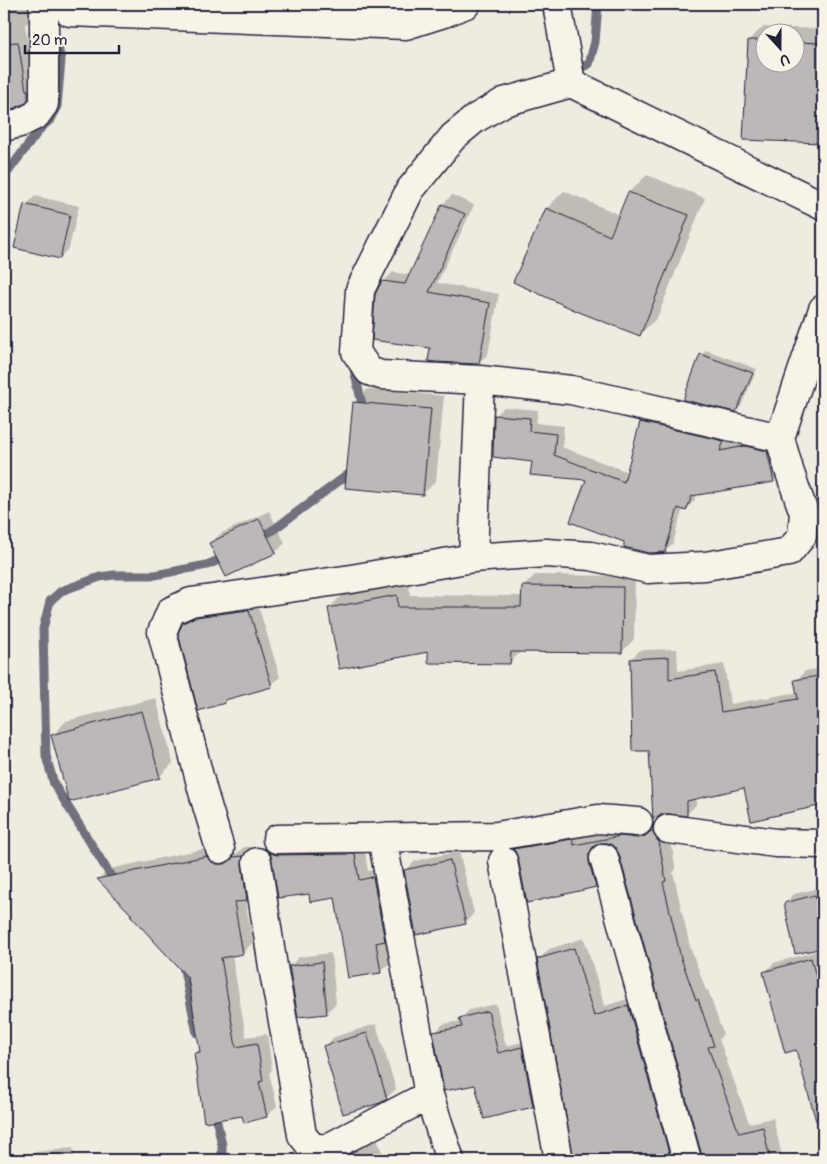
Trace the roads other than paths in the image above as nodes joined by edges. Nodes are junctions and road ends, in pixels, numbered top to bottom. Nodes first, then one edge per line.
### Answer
1 (43, 4) edge
2 (466, 4) edge
3 (557, 4) edge
4 (70, 12) dead end
5 (571, 83) junction
6 (4, 127) edge
7 (823, 206) edge
8 (823, 308) edge
9 (816, 352) edge
10 (480, 380) junction
11 (780, 438) junction
12 (473, 558) junction
13 (638, 822) dead end
14 (668, 829) dead end
15 (382, 837) junction
16 (277, 839) dead end
17 (823, 844) edge
18 (220, 849) dead end
19 (604, 858) dead end
20 (503, 861) dead end
21 (258, 862) dead end
22 (428, 1095) junction
23 (450, 1160) edge
24 (559, 1160) edge
25 (687, 1160) edge

1 - 6 street
2 - 4 street
3 - 5 street
5 - 7 street
5 - 10 street
8 - 9 street
9 - 11 street
10 - 11 street
10 - 12 street
11 - 12 street
12 - 18 street
13 - 15 street
14 - 17 street
15 - 16 street
15 - 22 street
19 - 25 street
20 - 24 street
21 - 22 street
22 - 23 street

